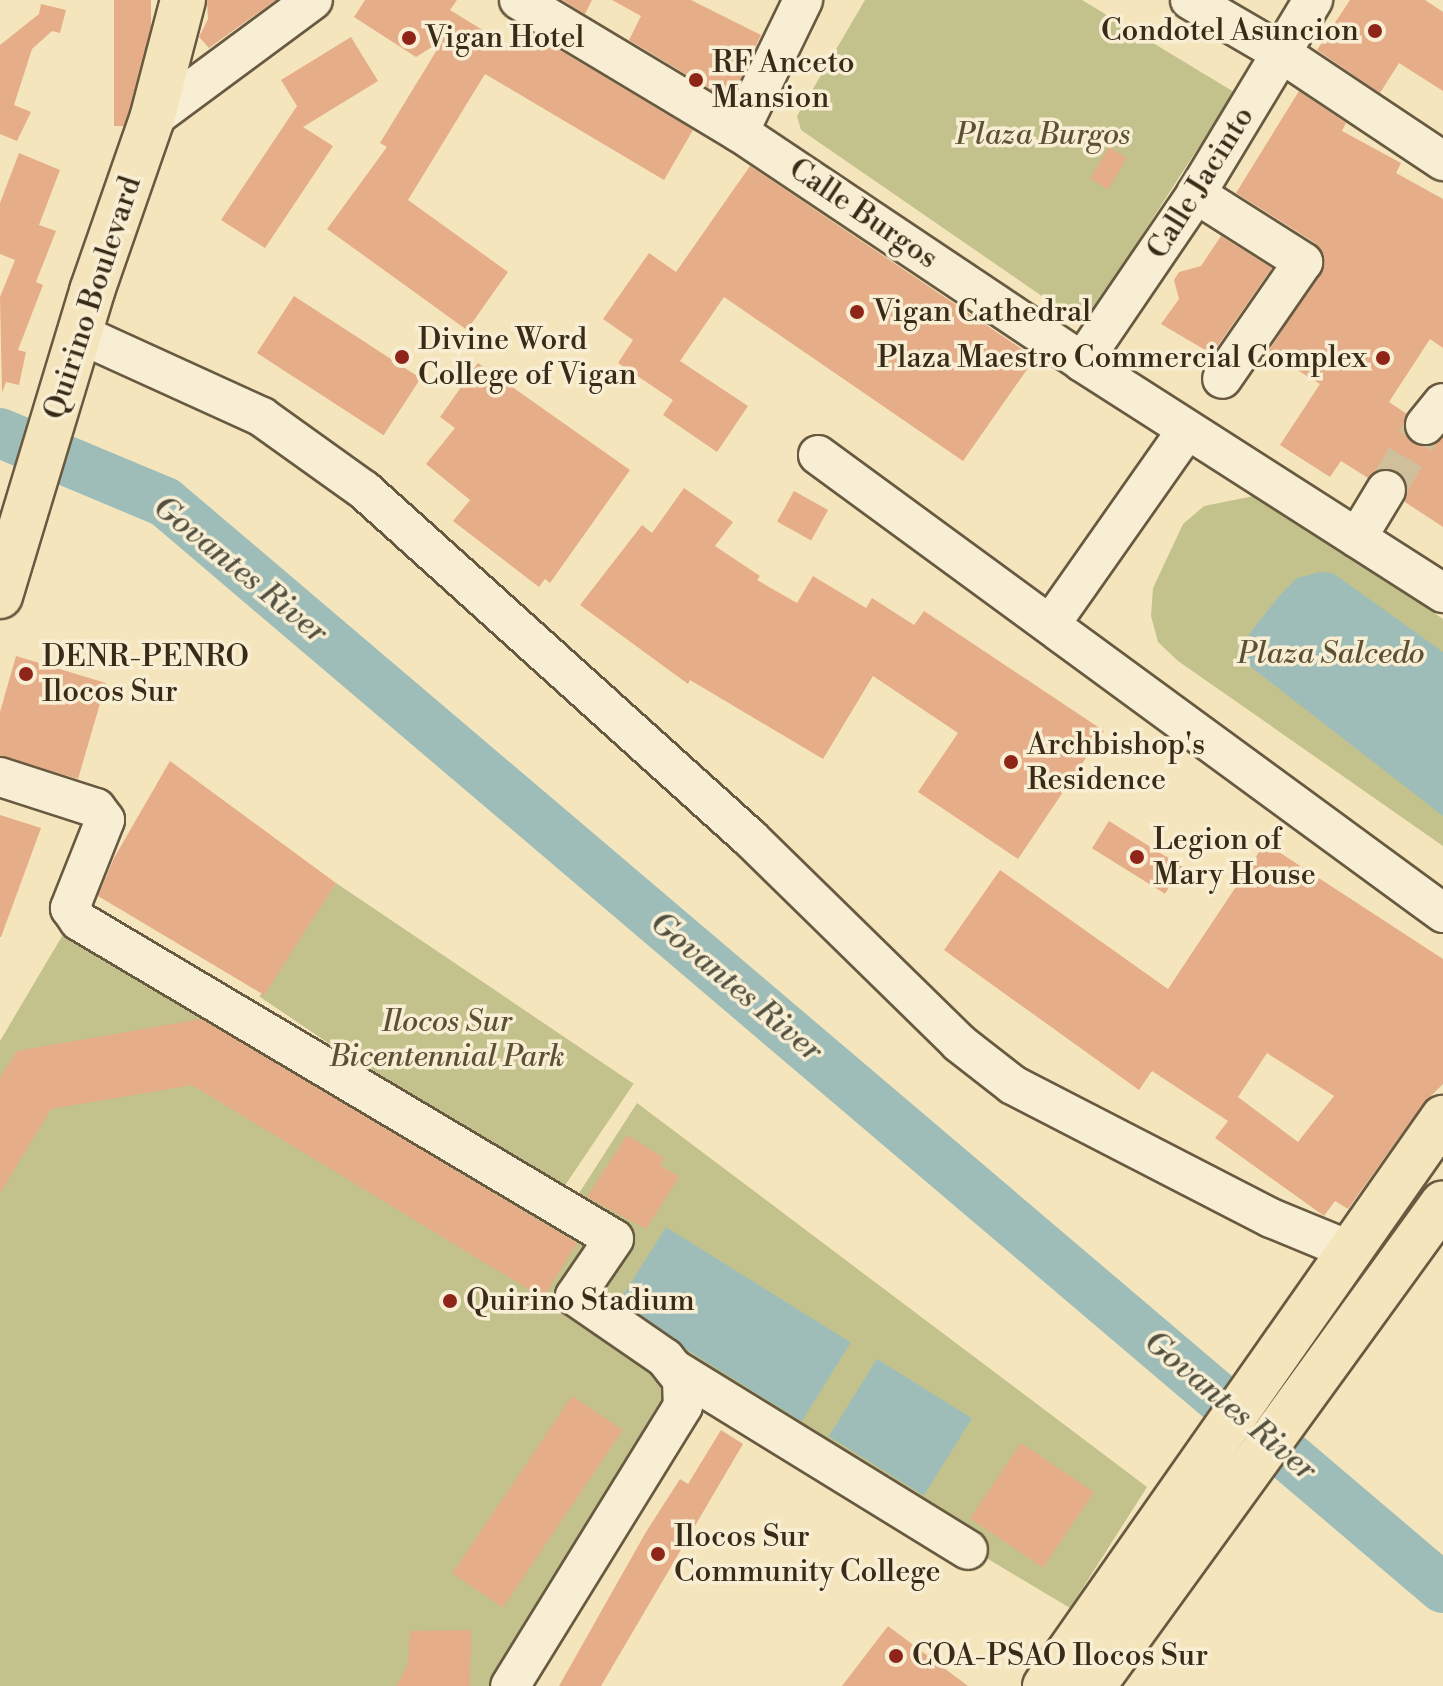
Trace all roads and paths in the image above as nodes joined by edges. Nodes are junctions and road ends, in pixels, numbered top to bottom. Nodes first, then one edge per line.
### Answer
1 (183, 0) edge
2 (313, 0) edge
3 (519, 0) edge
4 (803, 0) edge
5 (1190, 0) edge
6 (1313, 0) edge
7 (1281, 53) junction
8 (152, 119) junction
9 (739, 132) junction
10 (1443, 161) edge
11 (1196, 194) junction
12 (73, 354) junction
13 (1082, 362) junction
14 (1222, 379) dead end
15 (1187, 430) junction
16 (818, 455) dead end
17 (1386, 490) tunnel mouth
18 (1357, 538) junction
19 (1443, 593) edge
20 (0, 596) edge
21 (1052, 622) junction
22 (0, 777) edge
23 (1443, 913) edge
24 (1443, 1118) edge
25 (1443, 1203) edge
26 (1351, 1251) junction
27 (1300, 1362) junction
28 (674, 1369) junction
29 (1198, 1505) junction
30 (968, 1550) dead end
31 (510, 1686) edge
32 (1045, 1686) edge
33 (1093, 1686) edge

1 - 8 main road, Quirino Boulevard
2 - 8 street
3 - 9 street, Calle Burgos
4 - 9 street
5 - 7 street
6 - 7 street, Calle Jacinto
7 - 10 street
7 - 11 street, Calle Jacinto
8 - 12 main road, Quirino Boulevard
9 - 13 street, Calle Burgos
11 - 13 street, Calle Jacinto
11 - 14 street
12 - 20 main road, Quirino Boulevard
12 - 26 street
13 - 15 street, Calle Burgos
15 - 18 street, Calle Burgos
15 - 21 street
16 - 21 street
17 - 18 street
18 - 19 street, Calle Burgos
21 - 23 street
22 - 28 street
24 - 26 main road
25 - 27 main road
26 - 27 main road
27 - 29 main road
28 - 30 street
28 - 31 street
29 - 32 main road
29 - 33 main road

